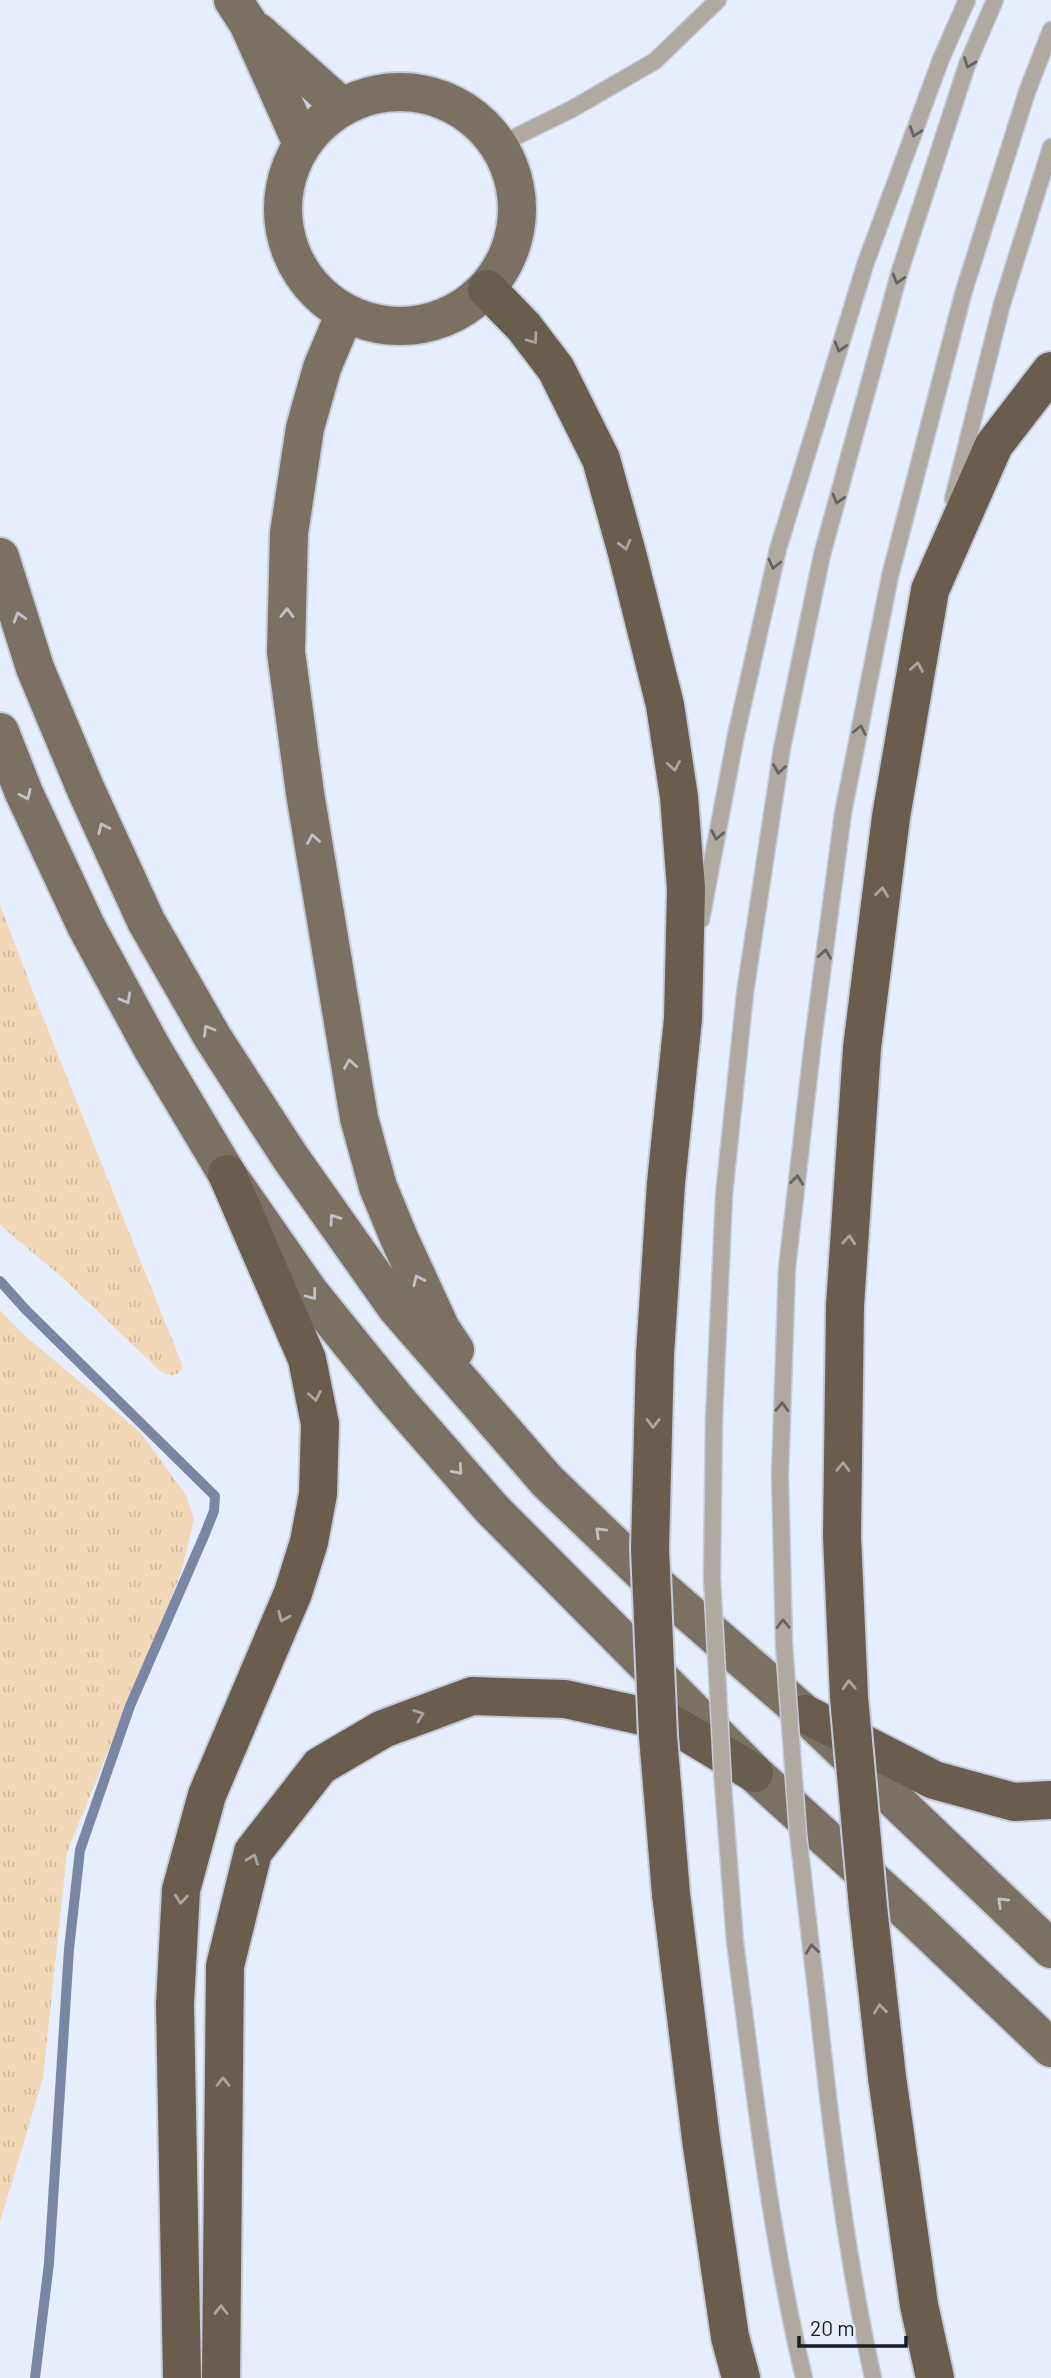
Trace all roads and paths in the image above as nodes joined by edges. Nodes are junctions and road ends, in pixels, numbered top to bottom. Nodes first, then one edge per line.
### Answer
1 (718, 0) edge
2 (967, 0) edge
3 (995, 0) edge
4 (240, 12) edge
5 (1051, 30) edge
6 (342, 107) junction
7 (302, 144) junction
8 (499, 145) junction
9 (1051, 147) edge
10 (486, 289) junction
11 (345, 313) junction
12 (1051, 371) edge
13 (0, 557) edge
14 (930, 590) junction
15 (0, 732) edge
16 (683, 1019) junction
17 (226, 1174) junction
18 (547, 1481) junction
19 (805, 1714) junction
20 (754, 1773) junction
21 (1051, 1800) edge
22 (1051, 1949) edge
23 (1051, 2048) edge
24 (730, 2337) junction
25 (182, 2378) edge
26 (221, 2378) edge
27 (732, 2378) edge
28 (741, 2378) edge
29 (804, 2378) edge
30 (873, 2378) edge
31 (934, 2378) edge

1 - 8 lane
2 -> 16 lane
3 -> 29 lane, bridge
4 - 6 main road
4 - 7 main road
30 -> 5 lane, bridge
6 - 7 main road
6 - 8 main road
7 - 11 main road
8 - 10 main road
9 - 14 lane
10 - 11 main road
10 -> 16 highway
18 -> 11 main road
12 - 14 highway
18 -> 13 main road
31 -> 14 highway, bridge
15 -> 17 main road
16 -> 24 highway, bridge
17 -> 20 main road
17 -> 25 highway
19 -> 18 main road
19 - 21 highway
22 -> 19 main road
20 - 23 main road
26 -> 20 highway
24 - 27 highway
24 - 28 highway

